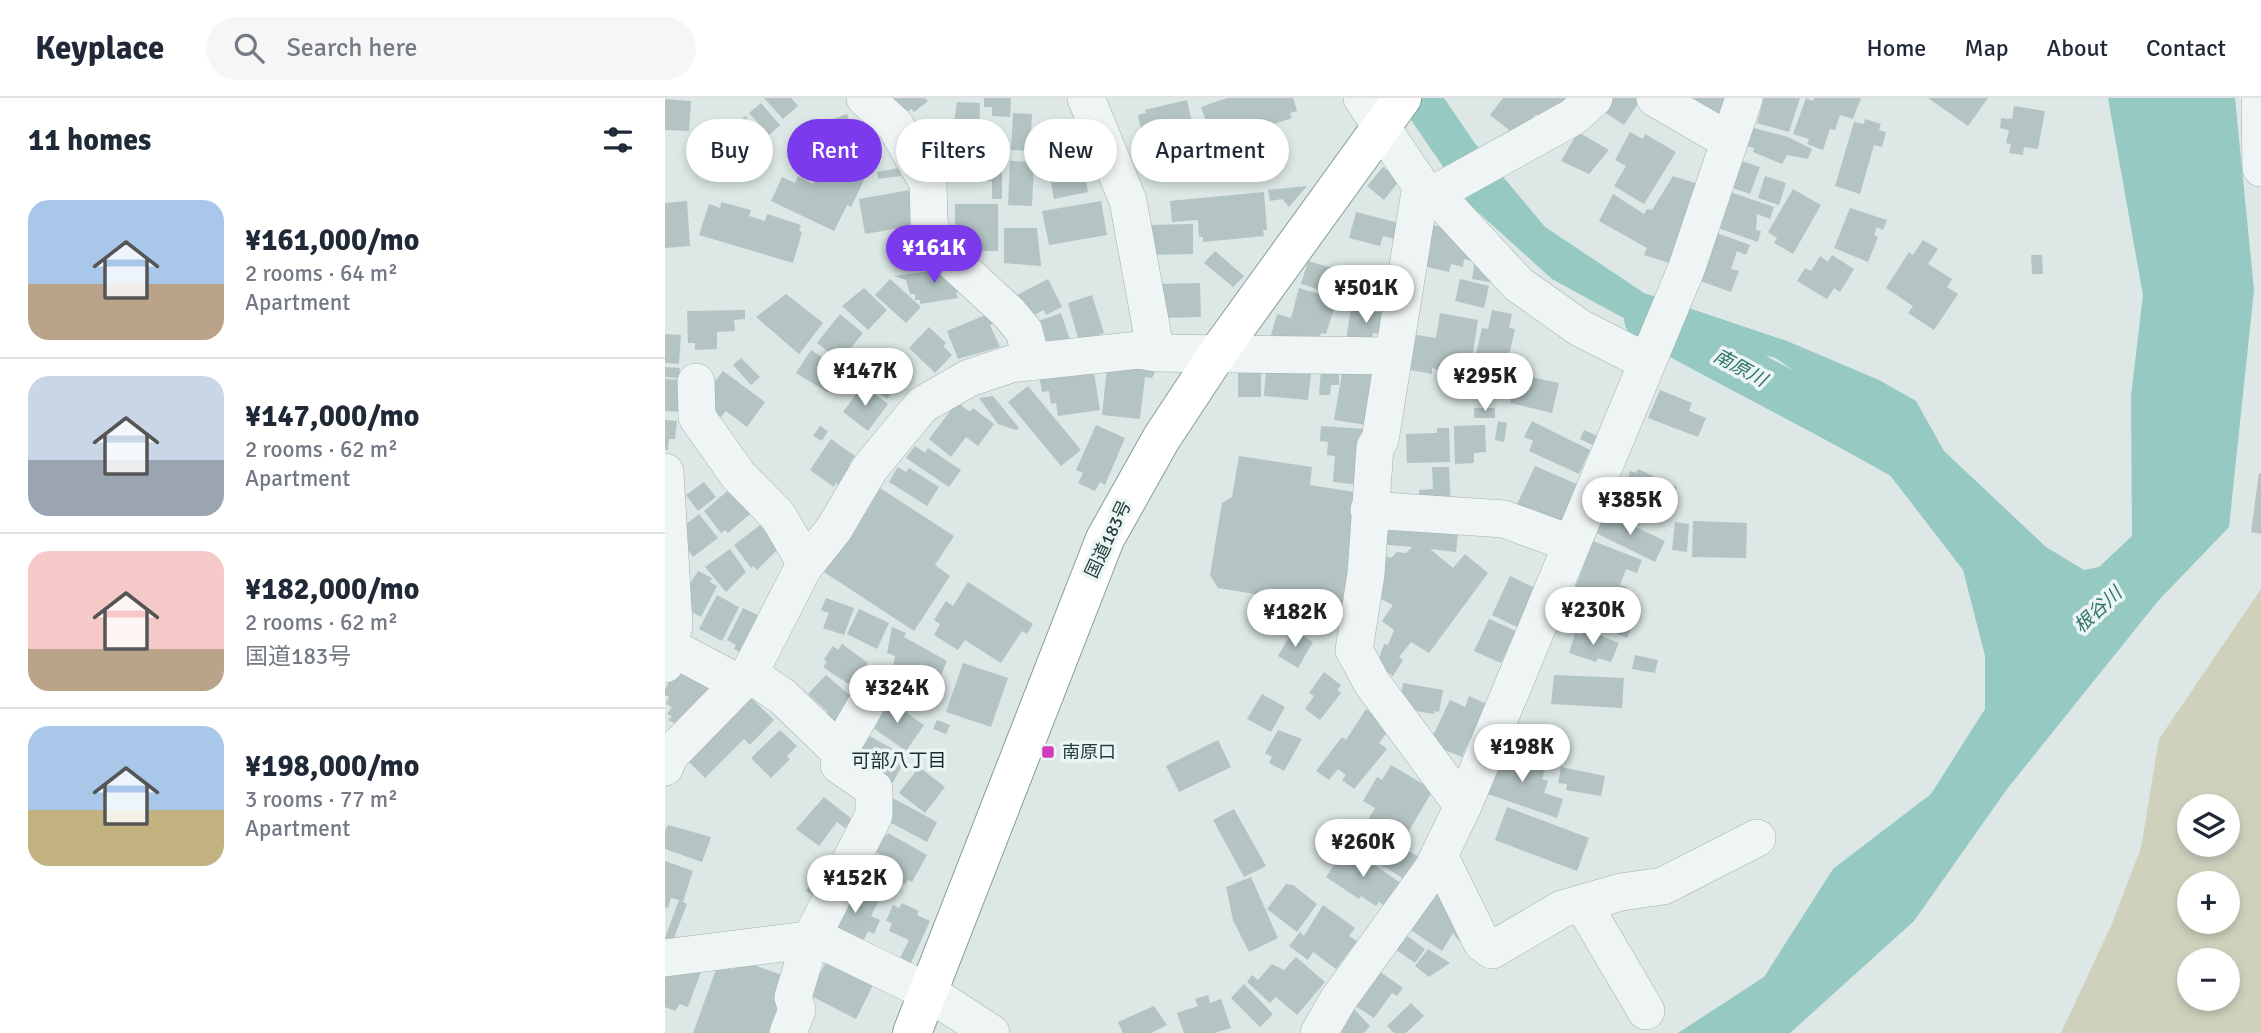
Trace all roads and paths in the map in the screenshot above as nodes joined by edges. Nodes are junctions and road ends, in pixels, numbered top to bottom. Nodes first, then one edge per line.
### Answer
1 (865, 98) edge
2 (1086, 98) edge
3 (1594, 98) edge
4 (1655, 98) edge
5 (1744, 98) edge
6 (2260, 98) edge
7 (1385, 107) edge
8 (1729, 141) junction
9 (2261, 169) edge
10 (1434, 190) junction
11 (1156, 353) junction
12 (1217, 354) junction
13 (1393, 356) junction
14 (1649, 360) junction
15 (1032, 362) junction
16 (697, 382) dead end
17 (665, 494) edge
18 (1369, 510) junction
19 (1571, 544) junction
20 (806, 564) junction
21 (667, 651) edge
22 (745, 679) junction
23 (878, 684) dead end
24 (666, 752) edge
25 (839, 765) dead end
26 (1463, 806) junction
27 (1757, 838) dead end
28 (1440, 855) junction
29 (1583, 904) junction
30 (810, 942) junction
31 (665, 958) edge
32 (928, 992) junction
33 (1646, 1011) dead end
34 (788, 1033) edge
35 (912, 1033) edge
36 (991, 1033) edge
37 (1319, 1033) edge

1 - 15 street
2 - 11 street
3 - 10 street
4 - 8 street
5 - 8 street
6 - 9 street
7 - 10 street
7 - 12 highway, 国道183号
8 - 14 street
10 - 13 street
10 - 14 street
11 - 12 street
11 - 15 street
12 - 13 street
12 - 32 highway, 国道183号
13 - 18 street
14 - 19 street
15 - 20 street
16 - 20 street
17 - 21 street
18 - 19 street
18 - 26 street
19 - 26 street
20 - 22 street
21 - 22 street
22 - 23 street
22 - 24 street
25 - 30 street
26 - 28 street
27 - 29 street
28 - 29 street
28 - 37 street
29 - 33 street
30 - 31 street
30 - 32 street
30 - 34 street
32 - 35 highway, 国道183号
32 - 36 street

